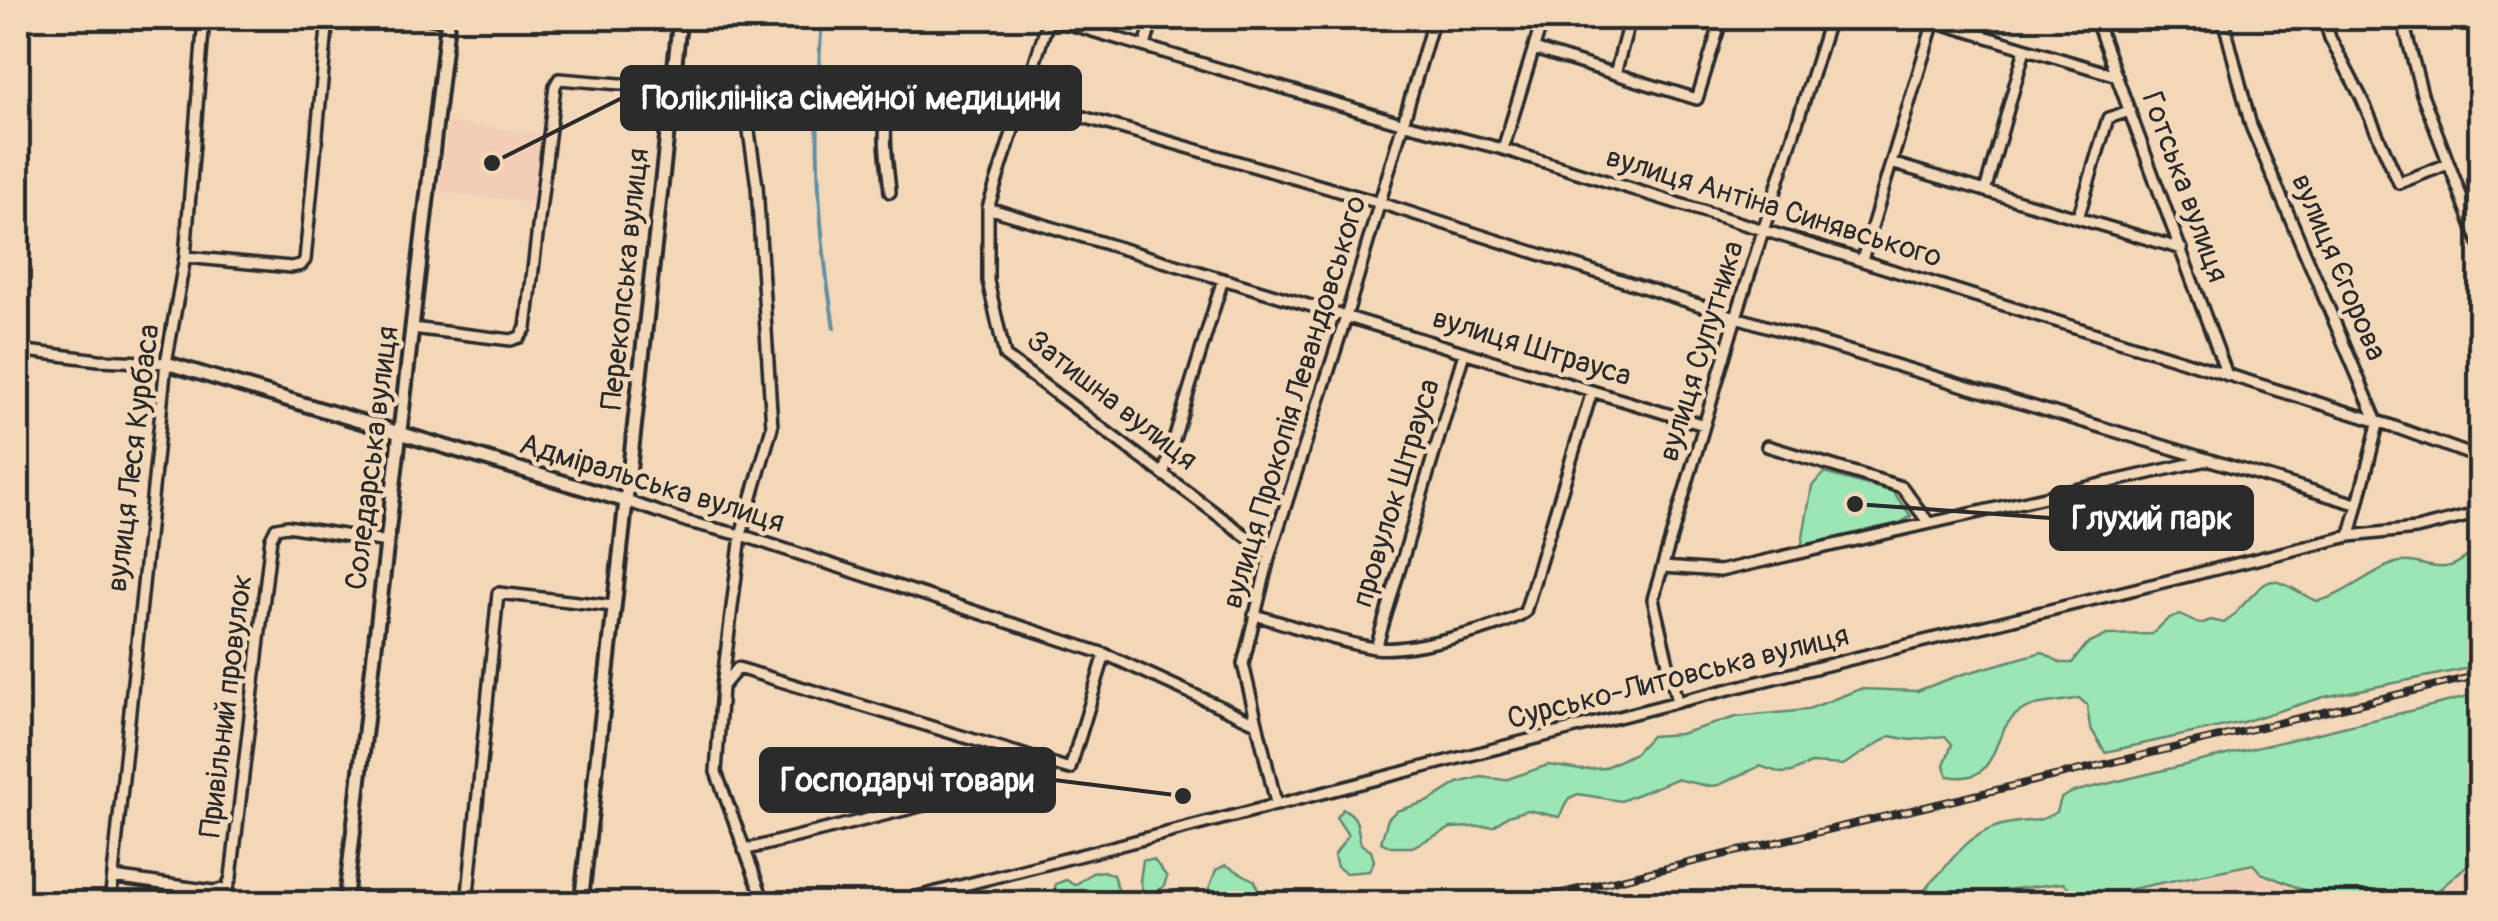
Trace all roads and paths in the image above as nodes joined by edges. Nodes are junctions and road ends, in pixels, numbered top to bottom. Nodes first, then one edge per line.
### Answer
1 (204, 18) edge
2 (328, 18) edge
3 (426, 18) edge
4 (680, 18) edge
5 (1049, 18) edge
6 (1153, 18) edge
7 (1434, 18) edge
8 (1543, 18) edge
9 (1630, 18) edge
10 (1722, 18) edge
11 (1830, 18) edge
12 (2096, 18) edge
13 (2224, 18) edge
14 (2324, 18) edge
15 (2402, 18) edge
16 (448, 19) edge
17 (1144, 46) junction
18 (1534, 49) junction
19 (2026, 49) junction
20 (1615, 74) junction
21 (2117, 76) junction
22 (670, 88) junction
23 (742, 90) dead end
24 (1021, 99) junction
25 (2130, 112) junction
26 (1400, 123) junction
27 (1503, 150) junction
28 (1891, 163) junction
29 (2448, 164) junction
30 (1985, 191) junction
31 (890, 192) dead end
32 (1380, 204) junction
33 (988, 208) junction
34 (2078, 218) junction
35 (1765, 230) junction
36 (2480, 245) edge
37 (2182, 249) junction
38 (185, 257) junction
39 (1862, 260) junction
40 (1223, 279) junction
41 (1736, 316) junction
42 (1346, 317) junction
43 (412, 328) junction
44 (18, 350) edge
45 (1464, 353) junction
46 (166, 363) junction
47 (2228, 375) junction
48 (1592, 391) junction
49 (2378, 424) junction
50 (1704, 425) junction
51 (399, 431) junction
52 (1767, 446) dead end
53 (2480, 458) edge
54 (2212, 459) junction
55 (1164, 472) junction
56 (626, 502) junction
57 (2356, 504) junction
58 (2480, 513) edge
59 (1928, 522) junction
60 (742, 534) junction
61 (2350, 536) junction
62 (387, 542) junction
63 (1270, 554) junction
64 (1663, 567) junction
65 (613, 606) junction
66 (1254, 614) junction
67 (1376, 648) junction
68 (1104, 654) junction
69 (722, 686) junction
70 (1677, 702) junction
71 (1256, 723) junction
72 (1055, 764) junction
73 (1276, 803) junction
74 (744, 850) junction
75 (113, 877) junction
76 (345, 900) edge
77 (110, 904) edge
78 (413, 904) edge
79 (467, 904) edge
80 (581, 904) edge
81 (764, 904) edge
82 (890, 904) edge

1 - 38 street, вулиця Леся Курбаса
2 - 38 street
3 - 16 street
4 - 22 street, Перекопська вулиця
5 - 17 street, вулиця Антіна Синявського
5 - 24 street, Затишна вулиця
6 - 17 street
7 - 26 street, вулиця Прокопія Левандовського
8 - 18 street
9 - 20 street
10 - 20 street
11 - 35 street, вулиця Супутника
12 - 21 street, Готська вулиця
13 - 49 street, вулиця Єгорова
14 - 29 street
15 - 29 street
16 - 43 street, Соледарська вулиця
17 - 26 street, вулиця Антіна Синявського
18 - 20 street
18 - 27 street
19 - 21 street
19 - 28 street
19 - 30 street
21 - 25 street, Готська вулиця
22 - 43 street
22 - 56 street, Перекопська вулиця
23 - 60 street
24 - 31 street
24 - 32 street
24 - 33 street, Затишна вулиця
25 - 34 street
25 - 37 street, Готська вулиця
26 - 27 street, вулиця Антіна Синявського
26 - 32 street, вулиця Прокопія Левандовського
27 - 35 street, вулиця Антіна Синявського
28 - 30 street
28 - 39 street
29 - 36 street
30 - 34 street
32 - 41 street
32 - 42 street, вулиця Прокопія Левандовського
33 - 40 street, вулиця Штрауса
33 - 55 street, Затишна вулиця
34 - 37 street
35 - 39 street, вулиця Антіна Синявського
35 - 41 street, вулиця Супутника
37 - 47 street, Готська вулиця
38 - 46 street, вулиця Леся Курбаса
39 - 47 street, вулиця Антіна Синявського
40 - 42 street, вулиця Штрауса
40 - 55 street
41 - 50 street, вулиця Супутника
41 - 54 street
42 - 45 street, вулиця Штрауса
42 - 63 street, вулиця Прокопія Левандовського
43 - 51 street, Соледарська вулиця
44 - 46 street, Адміральська вулиця
45 - 48 street, вулиця Штрауса
45 - 67 street, провулок Штрауса
46 - 51 street, Адміральська вулиця
46 - 75 street, вулиця Леся Курбаса
47 - 49 street, вулиця Антіна Синявського
48 - 50 street, вулиця Штрауса
48 - 67 street
49 - 53 street, вулиця Антіна Синявського
49 - 57 street
50 - 64 street, вулиця Супутника
51 - 56 street, Адміральська вулиця
51 - 62 street, Соледарська вулиця
52 - 59 street
54 - 57 street
54 - 59 street
55 - 63 street, Затишна вулиця
56 - 60 street, Адміральська вулиця
56 - 65 street, Перекопська вулиця
57 - 61 street
58 - 61 street, Сурсько-Литовська вулиця
59 - 64 street
60 - 68 street, Адміральська вулиця
60 - 69 street
61 - 70 street, Сурсько-Литовська вулиця
62 - 75 street, Привільний провулок
62 - 76 street, Соледарська вулиця
63 - 66 street, вулиця Прокопія Левандовського
64 - 70 street, вулиця Супутника
65 - 79 street
65 - 80 street, Перекопська вулиця
66 - 67 street
66 - 71 street, вулиця Прокопія Левандовського
68 - 71 street, Адміральська вулиця
68 - 72 street
69 - 72 street
69 - 74 street
70 - 73 street, Сурсько-Литовська вулиця
71 - 73 street, вулиця Прокопія Левандовського
72 - 74 street
73 - 82 street, Сурсько-Литовська вулиця
74 - 81 street
75 - 77 street, вулиця Леся Курбаса
76 - 78 street

